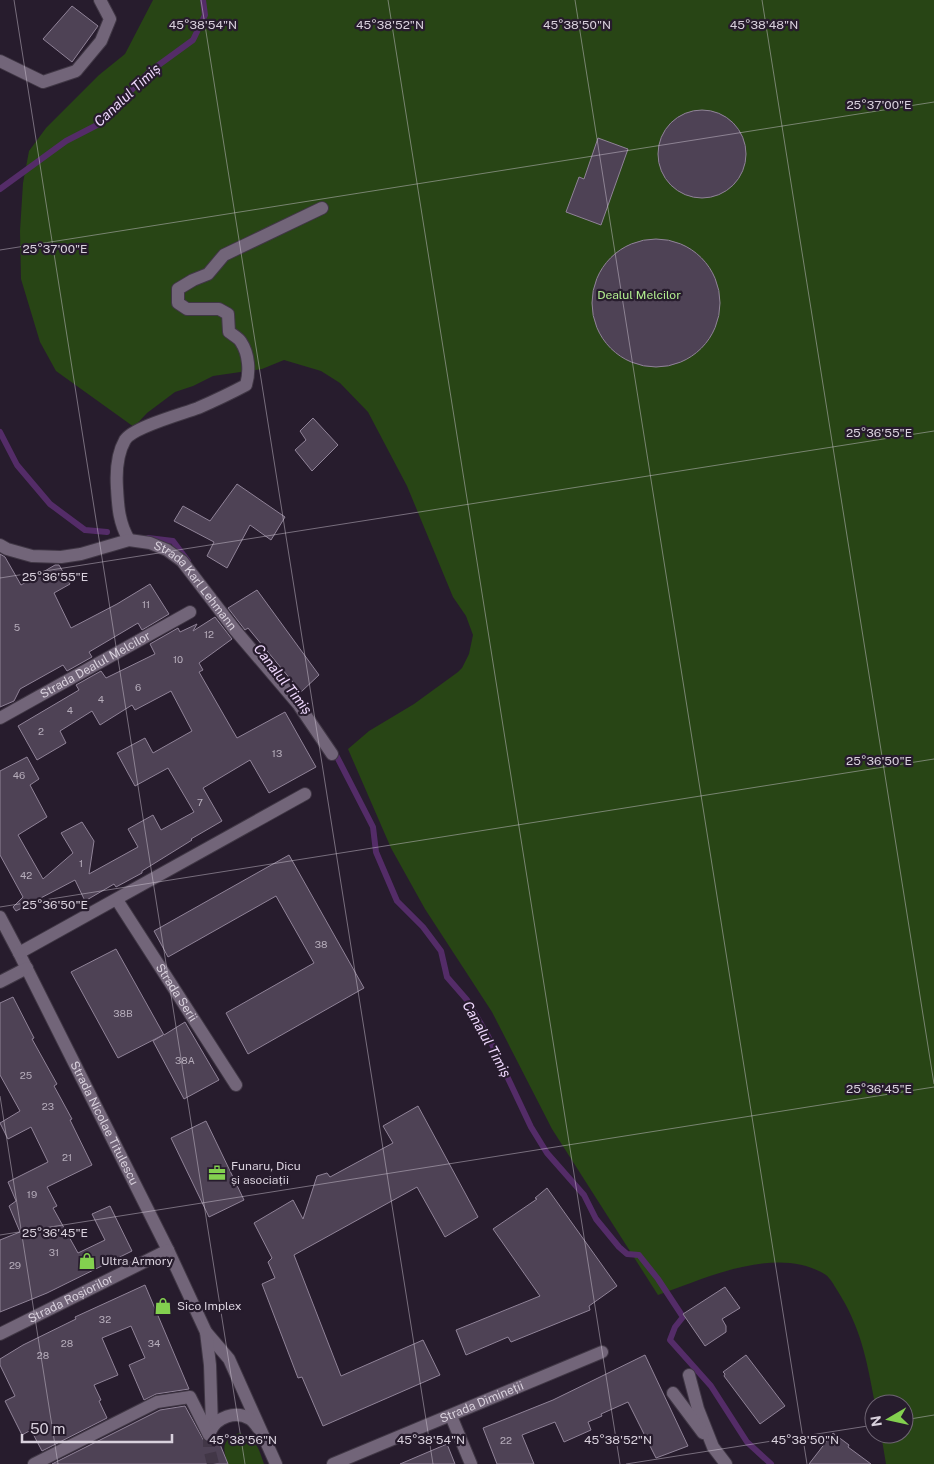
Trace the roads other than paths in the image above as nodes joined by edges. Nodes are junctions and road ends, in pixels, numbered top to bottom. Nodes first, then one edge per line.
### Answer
1 (100, 0) edge
2 (0, 61) edge
3 (322, 208) dead end
4 (129, 540) junction
5 (0, 544) edge
6 (190, 612) dead end
7 (0, 718) edge
8 (332, 754) dead end
9 (305, 794) dead end
10 (117, 900) junction
11 (0, 917) edge
12 (20, 952) junction
13 (27, 968) junction
14 (0, 982) edge
15 (236, 1085) dead end
16 (168, 1250) junction
17 (206, 1332) junction
18 (0, 1334) edge
19 (602, 1352) dead end
20 (689, 1375) dead end
21 (673, 1393) dead end
22 (451, 1416) junction
23 (260, 1429) junction
24 (211, 1430) junction
25 (713, 1448) junction
26 (34, 1464) edge
27 (276, 1464) edge
28 (333, 1464) edge
29 (471, 1464) edge
30 (726, 1464) edge

1 - 2 street
3 - 4 street
4 - 5 street, Strada Karl Lehmann
4 - 8 street, Strada Karl Lehmann
6 - 7 street, Strada Dealul Melcilor
9 - 10 street
10 - 12 street
10 - 15 street, Strada Serii
11 - 12 street, Strada Nicolae Titulescu
12 - 13 street, Strada Nicolae Titulescu
13 - 14 street
13 - 16 street, Strada Nicolae Titulescu
16 - 17 street, Strada Nicolae Titulescu
16 - 18 street, Strada Roșiorilor
17 - 23 street, Strada Nicolae Titulescu
17 - 24 street, Strada Nicolae Titulescu
19 - 22 street, Strada Dimineții
20 - 25 street
21 - 25 street
22 - 28 street, Strada Dimineții
22 - 29 street
23 - 24 street
23 - 27 street, Strada Nicolae Titulescu
24 - 26 street
25 - 30 street

